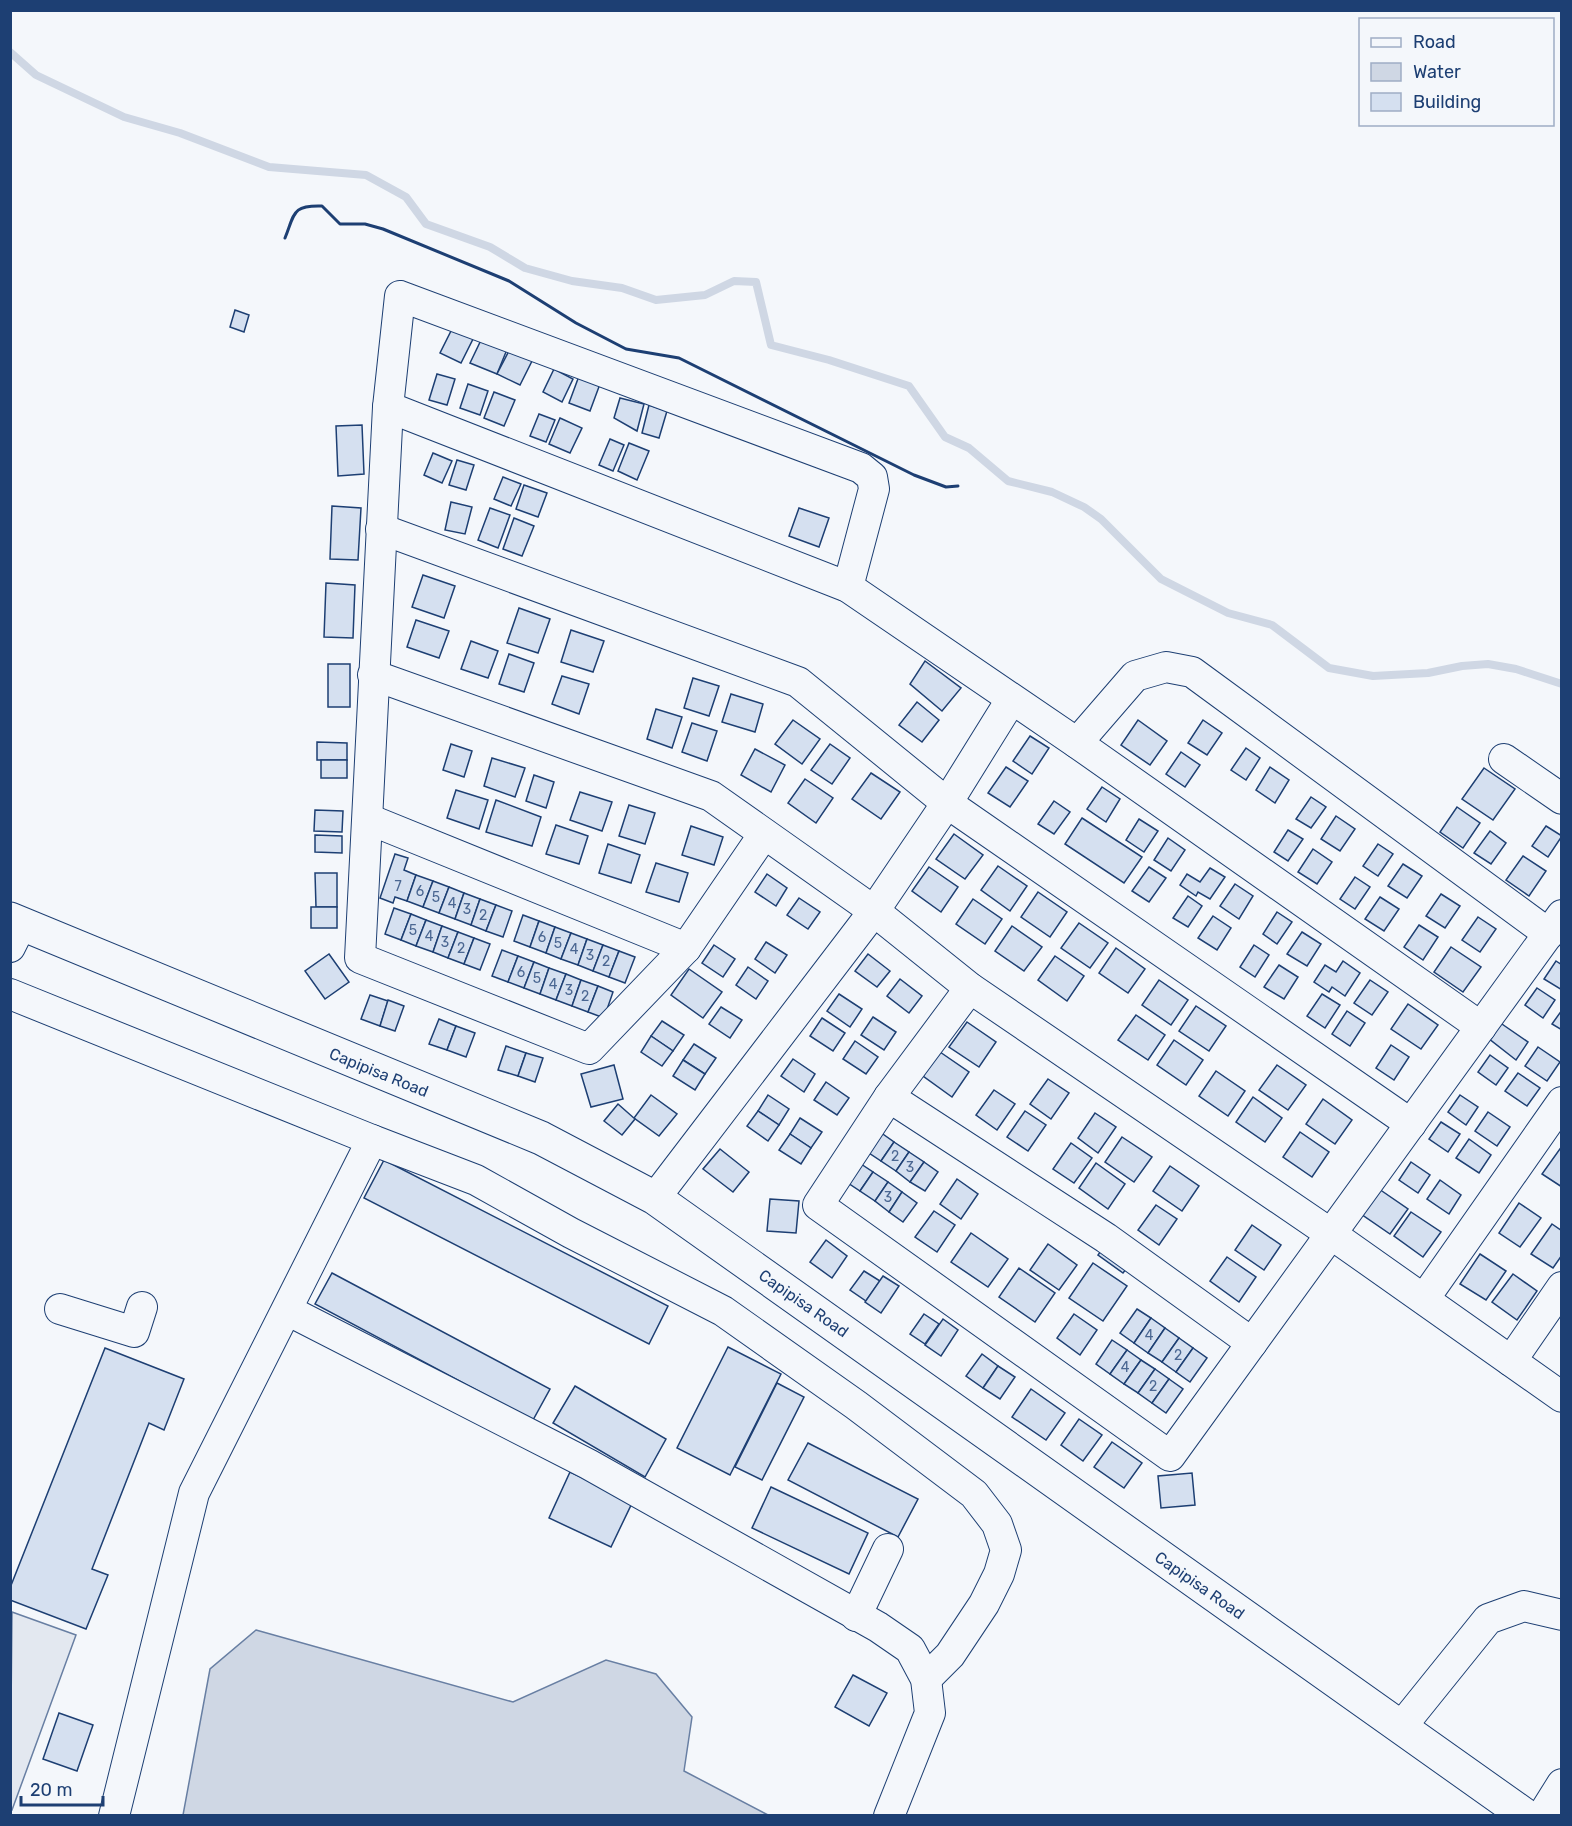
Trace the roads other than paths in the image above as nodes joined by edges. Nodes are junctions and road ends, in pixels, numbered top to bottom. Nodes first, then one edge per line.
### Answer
1 (388, 407) junction
2 (381, 529) junction
3 (848, 587) junction
4 (373, 675) junction
5 (1011, 700) junction
6 (1077, 743) junction
7 (1504, 759) dead end
8 (1562, 799) edge
9 (947, 803) junction
10 (368, 819) junction
11 (764, 834) junction
12 (874, 911) junction
13 (1555, 925) edge
14 (14, 930) edge
15 (686, 948) junction
16 (970, 988) junction
17 (10, 994) edge
18 (1481, 1028) junction
19 (889, 1097) junction
20 (1562, 1102) edge
21 (1411, 1124) junction
22 (372, 1140) junction
23 (655, 1198) junction
24 (1331, 1233) junction
25 (1562, 1287) edge
26 (1424, 1299) junction
27 (142, 1307) dead end
28 (60, 1309) dead end
29 (287, 1310) junction
30 (1252, 1343) junction
31 (1511, 1361) junction
32 (1562, 1397) edge
33 (888, 1549) dead end
34 (1562, 1615) edge
35 (856, 1616) junction
36 (926, 1679) junction
37 (1401, 1727) junction
38 (1562, 1784) edge
39 (114, 1815) edge
40 (889, 1815) edge
41 (1526, 1815) edge
42 (1542, 1815) edge

1 - 2 street
1 - 3 street
1 - 3 street
2 - 4 street
2 - 9 street
3 - 5 street
4 - 10 street
4 - 11 street
5 - 6 street
5 - 9 street
6 - 13 street
6 - 18 street
7 - 8 street
9 - 12 street
9 - 21 street
10 - 15 street
10 - 15 street
11 - 12 street
11 - 15 street
12 - 16 street
12 - 23 street
13 - 18 street
14 - 23 main road, Capipisa Road
16 - 19 street
16 - 24 street
17 - 22 street
18 - 21 street
19 - 30 street
19 - 30 street
20 - 26 street
21 - 24 street
22 - 29 street
22 - 36 street
23 - 37 main road, Capipisa Road
24 - 26 street
24 - 30 street
25 - 31 street
26 - 31 street
27 - 28 street
29 - 35 street
29 - 39 street
31 - 32 street
33 - 35 street
34 - 37 street
35 - 36 street
36 - 40 street
37 - 41 main road, Capipisa Road
38 - 42 street

